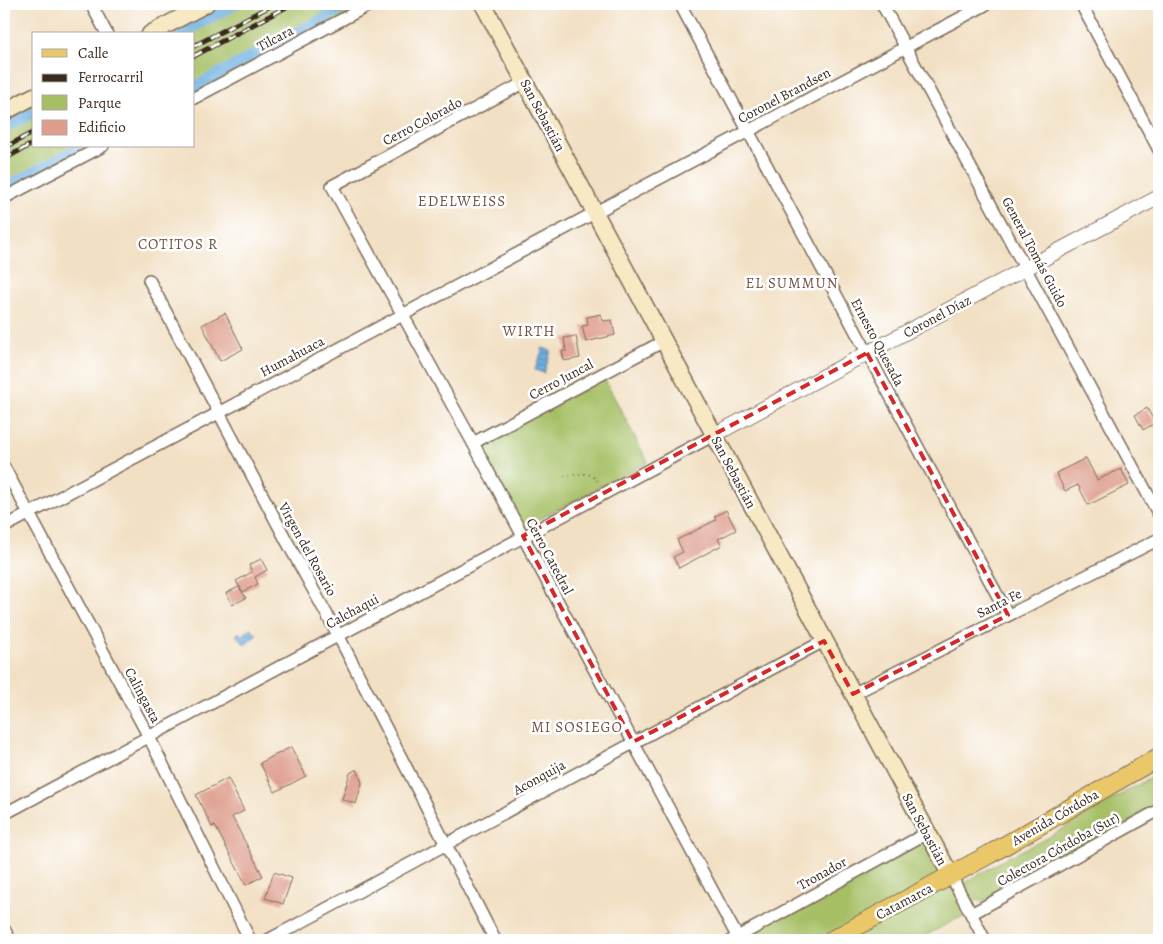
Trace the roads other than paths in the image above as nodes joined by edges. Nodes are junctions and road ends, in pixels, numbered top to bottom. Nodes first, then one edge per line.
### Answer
1 (91, 4) edge
2 (206, 4) edge
3 (371, 4) edge
4 (483, 4) edge
5 (680, 4) edge
6 (882, 4) edge
7 (987, 4) edge
8 (1081, 4) edge
9 (106, 32) edge
10 (154, 32) edge
11 (906, 47) junction
12 (525, 82) junction
13 (32, 97) edge
14 (195, 97) edge
15 (4, 112) edge
16 (748, 131) junction
17 (99, 148) edge
18 (1159, 150) edge
19 (332, 186) joint
20 (1159, 197) edge
21 (4, 198) edge
22 (595, 212) junction
23 (1027, 268) junction
24 (149, 280) dead end
25 (402, 314) junction
26 (664, 341) junction
27 (867, 353) junction
28 (219, 413) junction
29 (714, 435) junction
30 (473, 443) junction
31 (4, 467) edge
32 (29, 514) junction
33 (1159, 515) edge
34 (4, 527) edge
35 (523, 536) junction
36 (1159, 539) edge
37 (1008, 616) junction
38 (338, 635) junction
39 (824, 641) junction
40 (853, 694) junction
41 (150, 737) junction
42 (633, 742) junction
43 (1159, 757) edge
44 (1159, 810) edge
45 (4, 814) edge
46 (927, 833) junction
47 (446, 846) junction
48 (951, 876) junction
49 (971, 914) junction
50 (4, 929) edge
51 (736, 939) edge
52 (10, 940) edge
53 (250, 940) edge
54 (268, 940) edge
55 (495, 940) edge
56 (832, 940) edge
57 (985, 940) edge

1 - 9 street
2 - 10 main road
3 - 14 street, Tilcara
4 - 12 main road, San Sebastián
5 - 16 street, Ernesto Quesada
6 - 11 street, General Tomás Guido
7 - 11 street, Coronel Brandsen
8 - 18 street
11 - 16 street, Coronel Brandsen
11 - 23 street, General Tomás Guido
12 - 19 street, Cerro Colorado
12 - 22 main road, San Sebastián
13 - 15 main road
16 - 22 street, Coronel Brandsen
16 - 27 street, Ernesto Quesada
17 - 21 street
19 - 25 street, Cerro Catedral
20 - 23 street, Coronel Díaz
22 - 25 street, Humahuaca
22 - 26 main road, San Sebastián
23 - 27 street, Coronel Díaz
23 - 33 street, General Tomás Guido
24 - 28 street, Virgen del Rosario
25 - 28 street, Humahuaca
25 - 30 street, Cerro Catedral
26 - 29 main road, San Sebastián
26 - 30 street, Cerro Juncal
27 - 29 street, Coronel Díaz
27 - 37 street, Ernesto Quesada
28 - 32 street, Humahuaca
28 - 38 street, Virgen del Rosario
29 - 35 street, Calchaqui
29 - 39 main road, San Sebastián
30 - 35 street, Cerro Catedral
31 - 32 street, Calingasta
32 - 34 street, Humahuaca
32 - 41 street, Calingasta
35 - 38 street, Calchaqui
35 - 42 street, Cerro Catedral
36 - 37 street, Santa Fe
37 - 40 street, Santa Fe
38 - 41 street, Calchaqui
38 - 47 street, Virgen del Rosario
39 - 40 main road, San Sebastián
39 - 42 street, Aconquija
40 - 46 main road, San Sebastián
41 - 45 street, Calchaqui
41 - 53 street, Calingasta
42 - 47 street, Aconquija
42 - 51 street, Cerro Catedral
43 - 48 main road, Avenida Córdoba
44 - 49 street, Colectora Córdoba (Sur)
46 - 48 main road, San Sebastián
46 - 51 street, Tronador
47 - 54 street, Aconquija
47 - 55 street, Virgen del Rosario
48 - 49 street, San Sebastián
48 - 56 main road, Catamarca
49 - 57 street, San Sebastián
50 - 52 street

